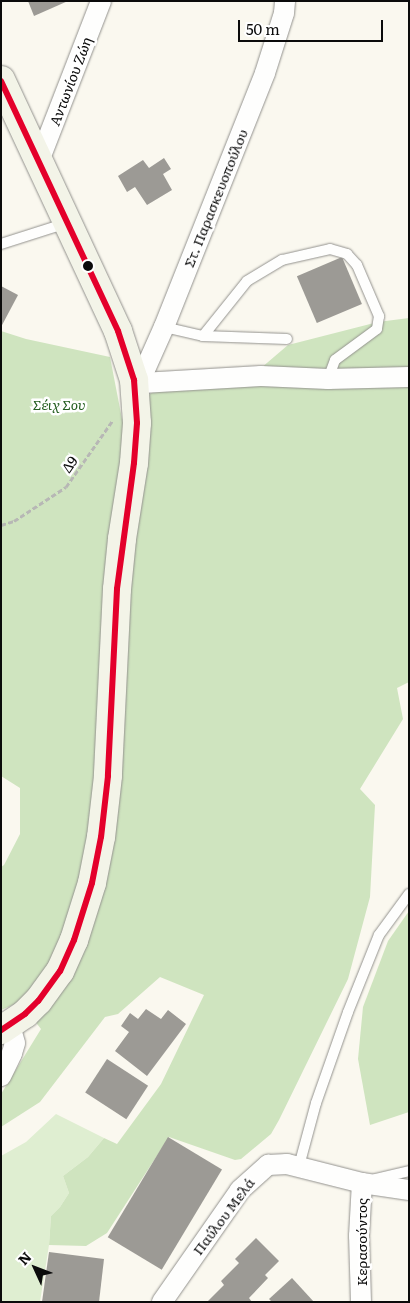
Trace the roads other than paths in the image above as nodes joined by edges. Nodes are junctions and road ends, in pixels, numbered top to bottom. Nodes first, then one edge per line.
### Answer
1 (101, 1) edge
2 (285, 1) edge
3 (1, 80) edge
4 (39, 161) junction
5 (68, 222) junction
6 (1, 244) edge
7 (164, 327) junction
8 (203, 336) junction
9 (287, 339) dead end
10 (409, 376) edge
11 (328, 379) junction
12 (135, 392) junction
13 (409, 894) edge
14 (6, 1027) edge
15 (1, 1076) edge
16 (299, 1166) junction
17 (409, 1171) edge
18 (362, 1183) junction
19 (409, 1190) edge
20 (162, 1302) edge
21 (361, 1302) edge

1 - 4 street, Αντωνίου Ζώη
2 - 7 street, Στ. Παρασκευοπούλου
3 - 4 main road
4 - 5 main road
5 - 6 lane
5 - 12 main road
7 - 8 lane
7 - 12 street, Στ. Παρασκευοπούλου
8 - 9 lane
8 - 11 lane
10 - 11 street
11 - 12 street
12 - 14 main road
13 - 16 lane
14 - 15 street
16 - 18 street, Παύλου Μελά
16 - 20 street, Παύλου Μελά
17 - 18 lane
18 - 19 street, Παύλου Μελά
18 - 21 street, Κερασούντος

